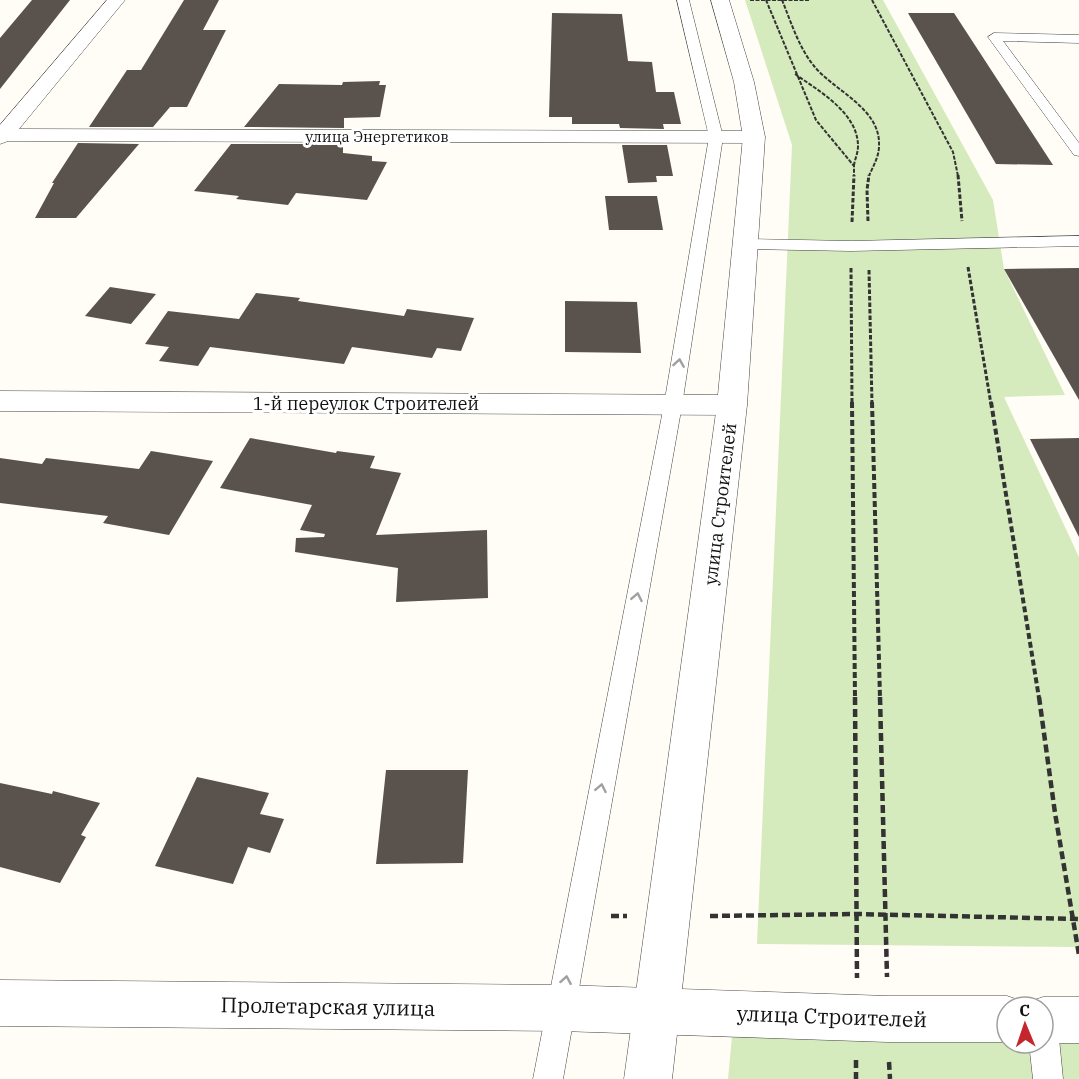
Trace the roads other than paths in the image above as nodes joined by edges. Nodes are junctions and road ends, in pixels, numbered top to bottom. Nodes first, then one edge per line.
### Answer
1 (116, 0) edge
2 (683, 0) edge
3 (720, 0) edge
4 (1079, 39) edge
5 (1, 136) edge
6 (716, 137) junction
7 (754, 137) junction
8 (1079, 152) edge
9 (1079, 241) edge
10 (746, 244) junction
11 (0, 400) edge
12 (673, 405) junction
13 (732, 405) junction
14 (0, 1003) edge
15 (561, 1008) junction
16 (657, 1010) junction
17 (995, 1019) edge
18 (1055, 1020) edge
19 (1079, 1020) edge
20 (1046, 1055) edge
21 (548, 1079) edge
22 (648, 1079) edge
23 (1048, 1079) edge

1 - 5 street
2 - 6 lane
3 - 7 street, улица Строителей
4 - 8 lane
5 - 6 street, улица Энергетиков
6 - 7 street, улица Энергетиков
12 -> 6 lane
7 - 10 street, улица Строителей
9 - 10 lane
10 - 13 street, улица Строителей
11 - 12 street, 1-й переулок Строителей
12 - 13 street, 1-й переулок Строителей
15 -> 12 lane
13 - 16 street, улица Строителей
14 - 15 street, Пролетарская улица
15 - 16 street, Пролетарская улица
15 - 21 lane
16 - 17 street, улица Строителей
16 - 22 street, улица Строителей
18 - 19 street
20 - 23 lane

